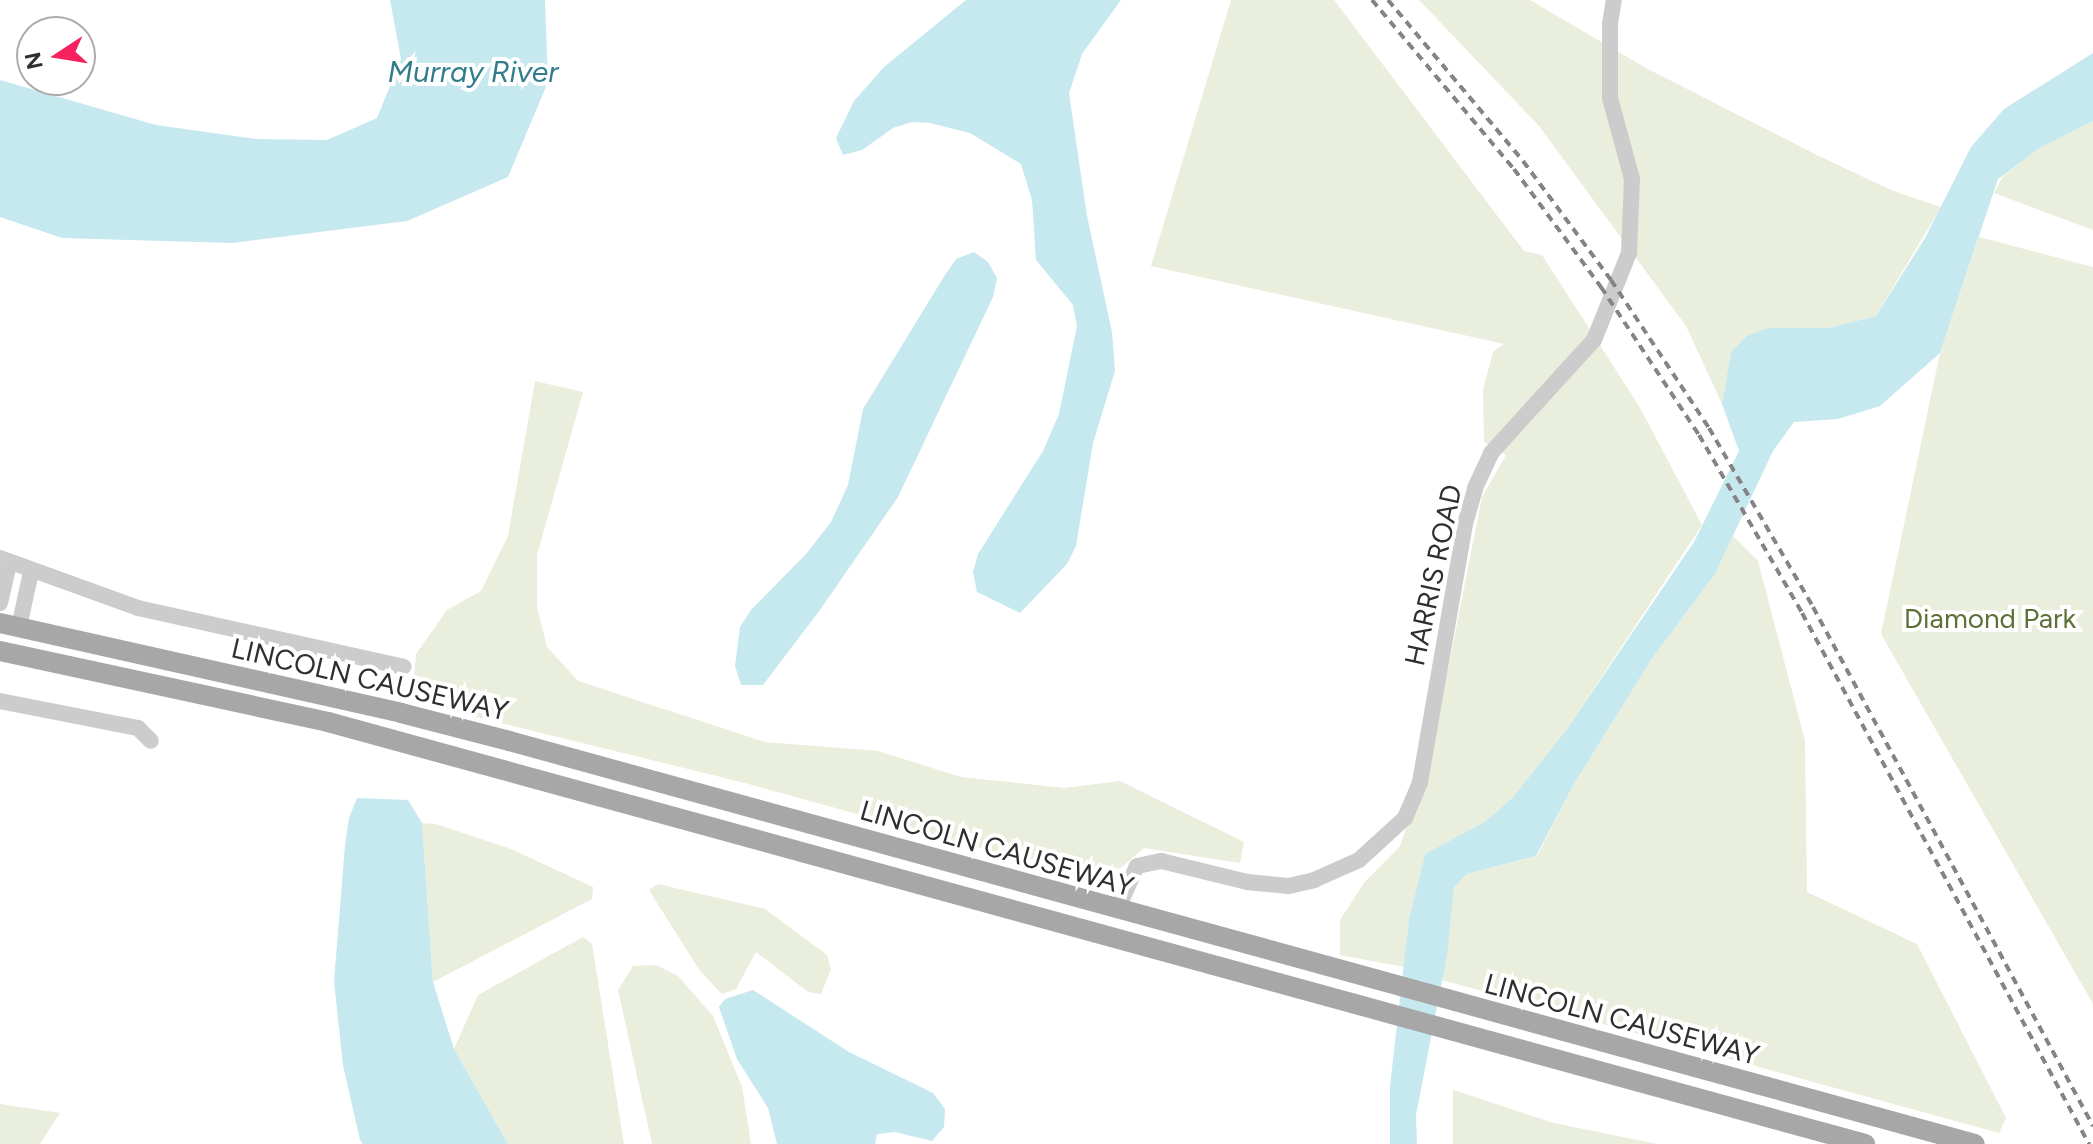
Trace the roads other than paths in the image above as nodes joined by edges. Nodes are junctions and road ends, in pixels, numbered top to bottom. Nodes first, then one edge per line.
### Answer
1 (1614, 0) edge
2 (4, 561) edge
3 (31, 572) junction
4 (0, 603) edge
5 (10, 625) edge
6 (1, 647) edge
7 (404, 667) dead end
8 (0, 701) edge
9 (151, 741) dead end
10 (1117, 910) junction
11 (1110, 937) junction
12 (1865, 1144) edge
13 (1975, 1144) edge

1 - 10 street, HARRIS ROAD
2 - 3 street, LINCOLN CAUSEWAY
2 - 4 street
3 - 5 street
3 - 7 street, LINCOLN CAUSEWAY
5 - 6 main road
5 - 10 main road, LINCOLN CAUSEWAY
6 - 11 main road, LINCOLN CAUSEWAY
8 - 9 street
10 - 11 main road
10 - 13 main road, LINCOLN CAUSEWAY
11 - 12 main road, LINCOLN CAUSEWAY

